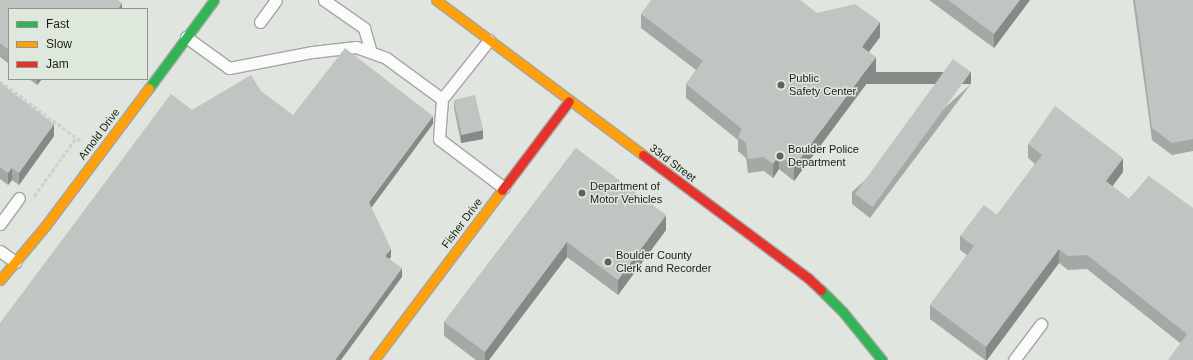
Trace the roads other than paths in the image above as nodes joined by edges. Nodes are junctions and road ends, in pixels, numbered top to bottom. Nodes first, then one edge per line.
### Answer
1 (214, 0) edge
2 (276, 0) edge
3 (324, 0) edge
4 (436, 0) edge
5 (260, 22) dead end
6 (186, 37) junction
7 (489, 40) junction
8 (371, 52) junction
9 (442, 99) junction
10 (569, 101) junction
11 (504, 188) junction
12 (19, 198) dead end
13 (0, 223) edge
14 (0, 251) edge
15 (15, 262) junction
16 (0, 280) edge
17 (1041, 324) dead end
18 (374, 360) edge
19 (882, 360) edge
20 (1014, 360) edge

1 - 6 street, Arnold Drive
2 - 5 lane
3 - 8 lane
4 - 7 street, 33rd Street
6 - 8 lane
6 - 15 street, Arnold Drive
7 - 9 lane
7 - 10 street, 33rd Street
8 - 9 lane
9 - 11 lane
10 - 11 street, Fisher Drive
10 - 19 street, 33rd Street
11 - 18 street, Fisher Drive
12 - 13 lane
14 - 15 lane
15 - 16 street, Arnold Drive
17 - 20 lane

